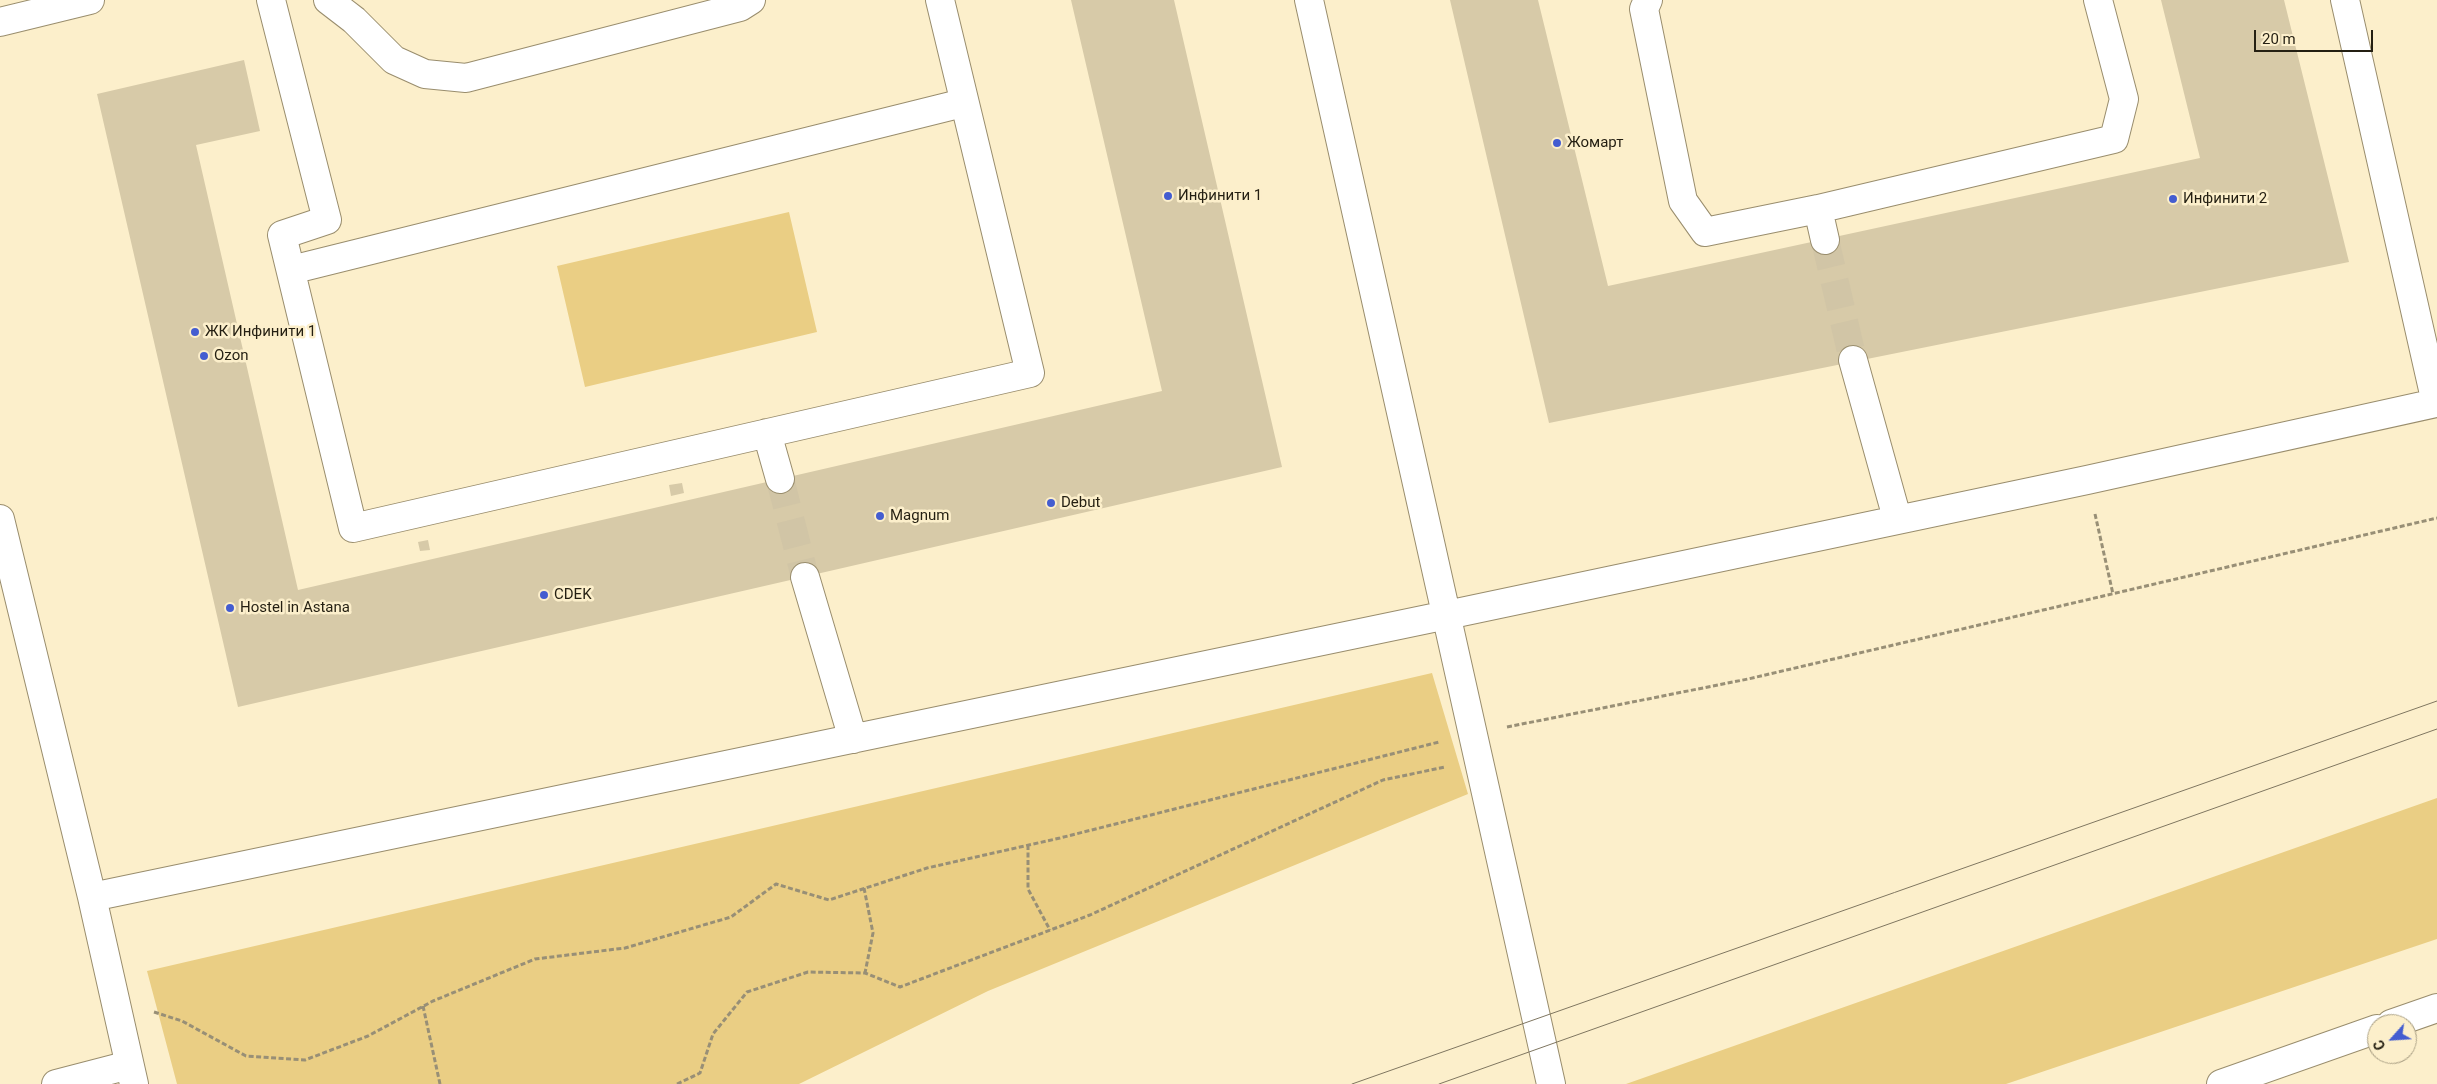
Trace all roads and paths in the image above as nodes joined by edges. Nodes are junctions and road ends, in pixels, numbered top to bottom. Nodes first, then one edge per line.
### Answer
1 (90, 0) edge
2 (271, 0) edge
3 (328, 0) edge
4 (751, 0) edge
5 (940, 0) edge
6 (1308, 0) edge
7 (1648, 0) edge
8 (2098, 0) edge
9 (2345, 0) edge
10 (0, 22) edge
11 (963, 103) junction
12 (1818, 209) junction
13 (1825, 240) tunnel mouth
14 (290, 270) junction
15 (1853, 360) tunnel mouth
16 (767, 433) junction
17 (780, 479) tunnel mouth
18 (2087, 480) junction
19 (1897, 518) junction
20 (2437, 518) edge
21 (0, 519) edge
22 (805, 577) tunnel mouth
23 (2113, 594) junction
24 (1447, 615) junction
25 (853, 739) junction
26 (1476, 746) junction
27 (1028, 845) junction
28 (864, 888) junction
29 (92, 897) junction
30 (1050, 930) junction
31 (865, 973) junction
32 (115, 1000) junction
33 (423, 1006) junction
34 (2437, 1008) edge
35 (2417, 1015) edge
36 (2367, 1033) edge
37 (131, 1074) edge
38 (56, 1084) edge
39 (440, 1084) edge
40 (677, 1084) edge
41 (1551, 1084) edge
42 (2221, 1084) edge

1 - 10 street
2 - 14 street
3 - 4 street
5 - 11 street
6 - 24 street
7 - 12 street
8 - 12 street
9 - 18 street
11 - 14 street
11 - 16 street
12 - 13 street
14 - 16 street
15 - 19 street
16 - 17 street
18 - 19 street
18 - 23 path
19 - 24 street
20 - 23 path
21 - 29 street
22 - 25 street
23 - 26 path
24 - 25 street
24 - 26 street
25 - 29 street
26 - 27 path
26 - 30 path
26 - 41 street
27 - 28 path
27 - 30 path
28 - 31 path
28 - 33 path
29 - 32 street
30 - 31 path
31 - 40 path
32 - 33 path
32 - 37 street
33 - 39 path
34 - 35 street
36 - 42 street
37 - 38 street

